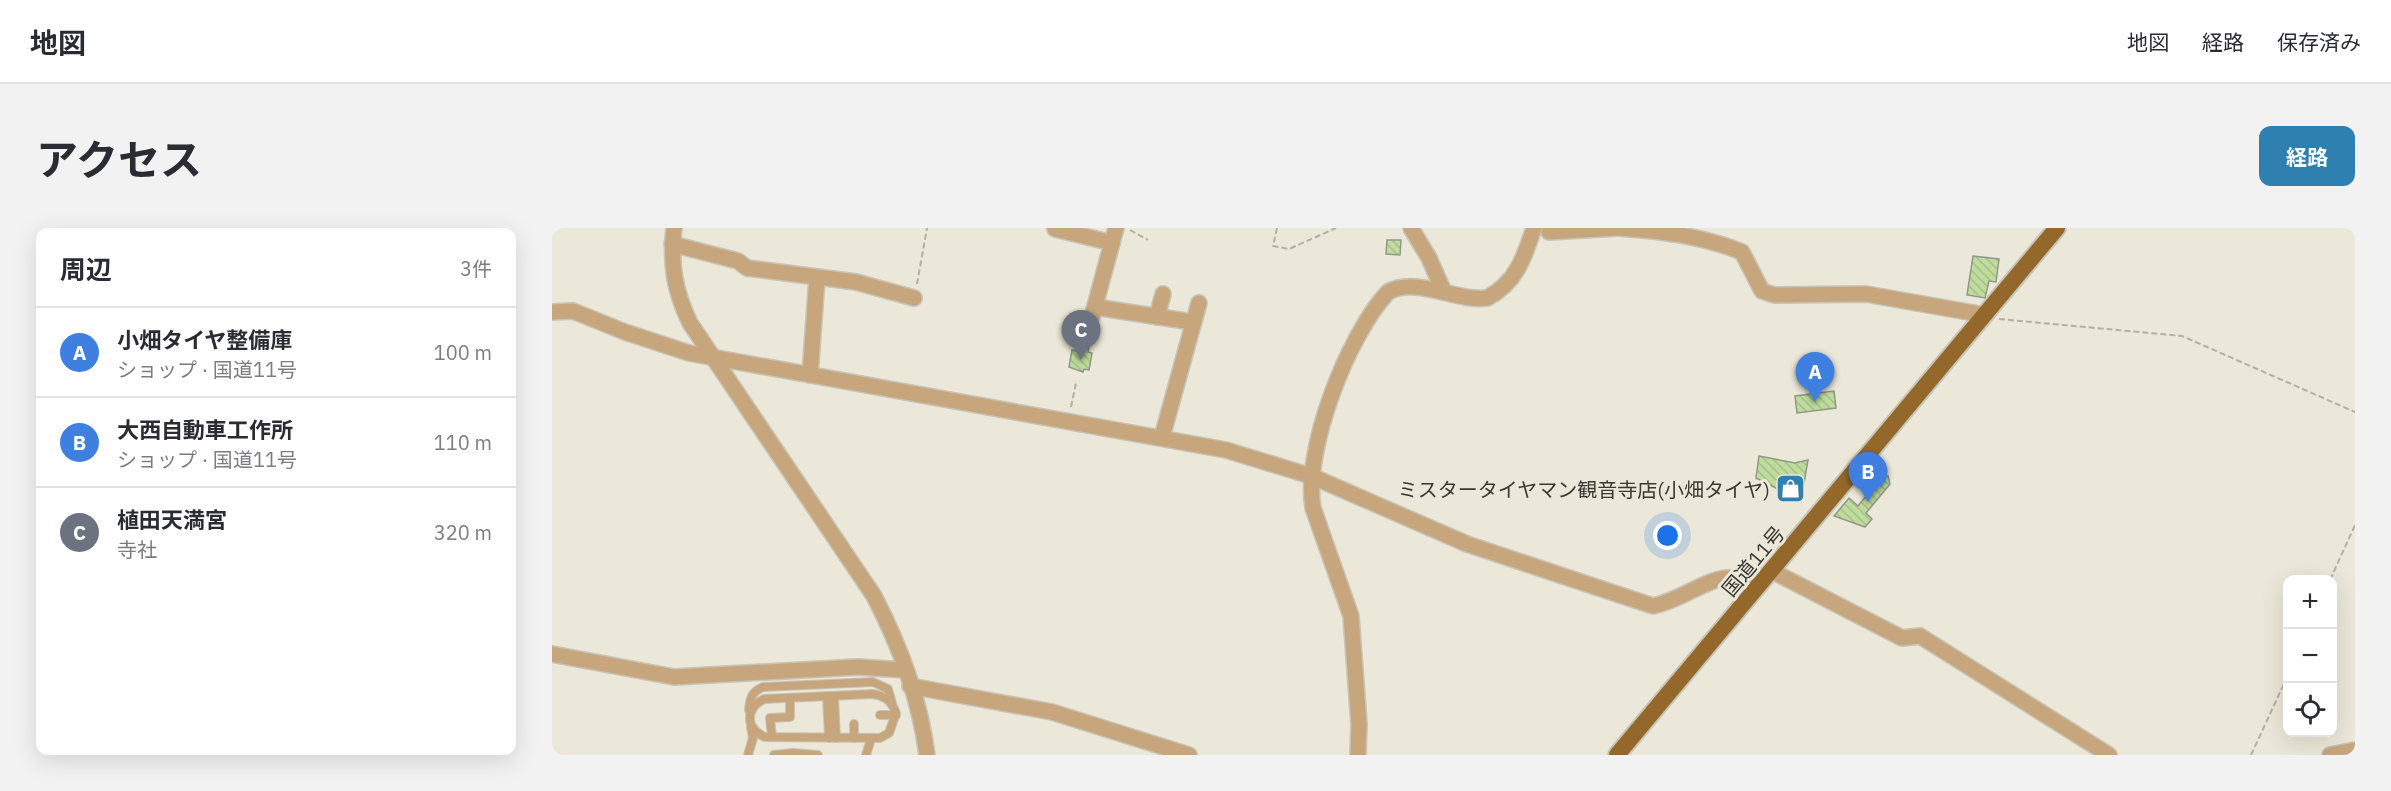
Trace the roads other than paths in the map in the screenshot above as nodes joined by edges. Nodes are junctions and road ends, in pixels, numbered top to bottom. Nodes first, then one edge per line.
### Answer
1 (674, 228) edge
2 (1411, 228) edge
3 (1618, 228) edge
4 (2057, 228) edge
5 (1542, 230) edge
6 (1055, 233) edge
7 (1114, 236) edge
8 (672, 244) junction
9 (817, 278) junction
10 (1444, 292) junction
11 (1163, 294) dead end
12 (914, 298) road end
13 (1199, 303) dead end
14 (552, 312) edge
15 (1985, 315) junction
16 (1157, 316) junction
17 (1192, 322) junction
18 (712, 356) junction
19 (810, 375) junction
20 (1162, 437) junction
21 (1311, 476) junction
22 (1772, 571) junction
23 (1760, 585) junction
24 (552, 654) edge
25 (905, 670) junction
26 (910, 686) junction
27 (830, 696) junction
28 (790, 698) junction
29 (896, 714) junction
30 (880, 715) dead end
31 (749, 721) junction
32 (854, 724) dead end
33 (772, 737) junction
34 (832, 738) junction
35 (854, 738) junction
36 (871, 739) junction
37 (2355, 750) edge
38 (816, 754) edge
39 (748, 755) edge
40 (774, 755) edge
41 (801, 755) edge
42 (866, 755) edge
43 (927, 755) edge
44 (1189, 755) edge
45 (1358, 755) edge
46 (1617, 755) edge
47 (2109, 755) edge
48 (2330, 755) edge

1 - 8 street
2 - 10 street
3 - 5 street
3 - 15 street
4 - 15 highway, 国道11号
5 - 10 street
6 - 7 street
7 - 16 street
8 - 9 street
8 - 18 street
9 - 12 street
9 - 19 street
10 - 21 street
11 - 16 street
13 - 17 street
14 - 18 street
15 - 22 highway, 国道11号
16 - 17 street
17 - 20 street
18 - 19 street
18 - 25 street
19 - 20 street
20 - 21 street
21 - 23 street
21 - 45 street
22 - 23 highway, 国道11号
22 - 47 street
23 - 46 highway, 国道11号
24 - 25 street
25 - 26 street
26 - 43 street
26 - 44 street
27 - 28 lane
27 - 29 lane
27 - 34 lane
28 - 31 lane
28 - 33 lane
29 - 30 lane
29 - 31 lane
29 - 36 lane
31 - 33 lane
31 - 39 lane
32 - 35 lane
33 - 34 lane
34 - 35 lane
35 - 36 lane
36 - 42 lane
37 - 48 street
38 - 40 lane
38 - 41 lane

